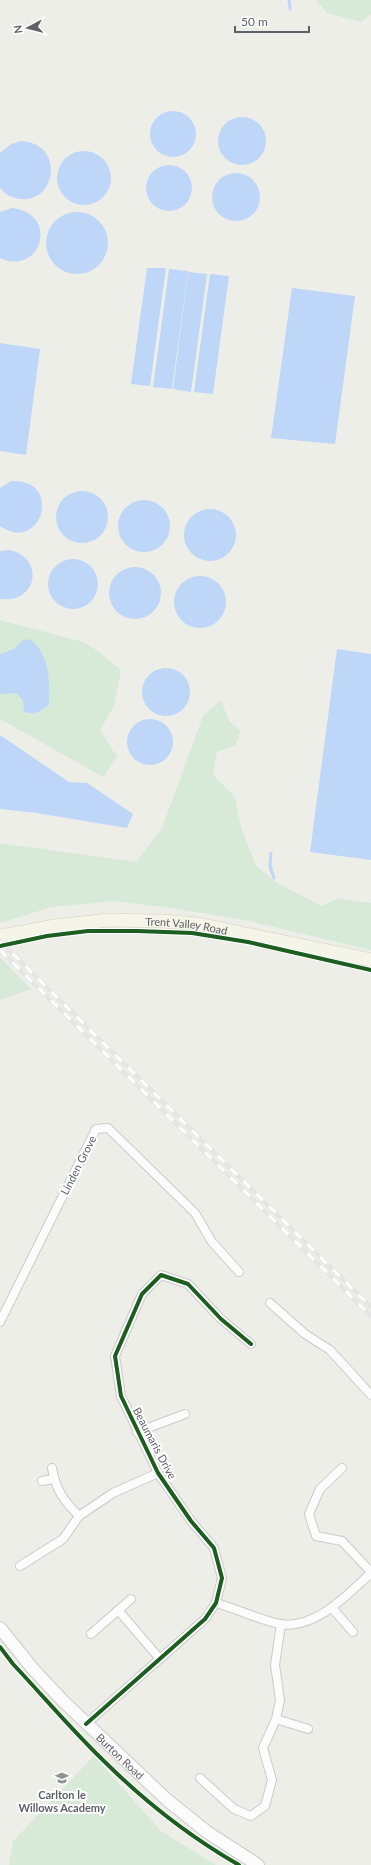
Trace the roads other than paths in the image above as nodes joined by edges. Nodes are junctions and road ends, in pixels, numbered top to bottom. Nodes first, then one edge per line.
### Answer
1 (5, 935) edge
2 (371, 960) edge
3 (239, 1272) dead end
4 (270, 1303) dead end
5 (0, 1322) edge
6 (251, 1344) dead end
7 (371, 1395) edge
8 (185, 1414) dead end
9 (137, 1432) junction
10 (52, 1468) dead end
11 (342, 1468) dead end
12 (158, 1473) junction
13 (54, 1479) junction
14 (42, 1481) dead end
15 (79, 1516) junction
16 (20, 1566) dead end
17 (371, 1572) edge
18 (131, 1598) dead end
19 (216, 1603) junction
20 (332, 1608) junction
21 (118, 1610) junction
22 (281, 1624) junction
23 (0, 1628) edge
24 (353, 1632) dead end
25 (91, 1634) dead end
26 (160, 1659) junction
27 (276, 1719) junction
28 (86, 1724) junction
29 (308, 1729) dead end
30 (200, 1778) dead end
31 (258, 1865) edge

1 - 2 main road, Trent Valley Road
3 - 5 street, Linden Grove
4 - 7 street
6 - 9 street, Beaumaris Drive
8 - 9 street
9 - 12 street, Beaumaris Drive
10 - 13 street
11 - 17 street
12 - 15 street
12 - 19 street, Beaumaris Drive
13 - 14 street
13 - 15 street
15 - 16 street
17 - 20 street
18 - 21 street
19 - 22 street
19 - 26 street, Beaumaris Drive
20 - 22 street
20 - 24 street
21 - 25 street
21 - 26 street
22 - 27 street
23 - 28 street, Burton Road
26 - 28 street, Beaumaris Drive
27 - 29 street
27 - 30 street
28 - 31 street, Burton Road

